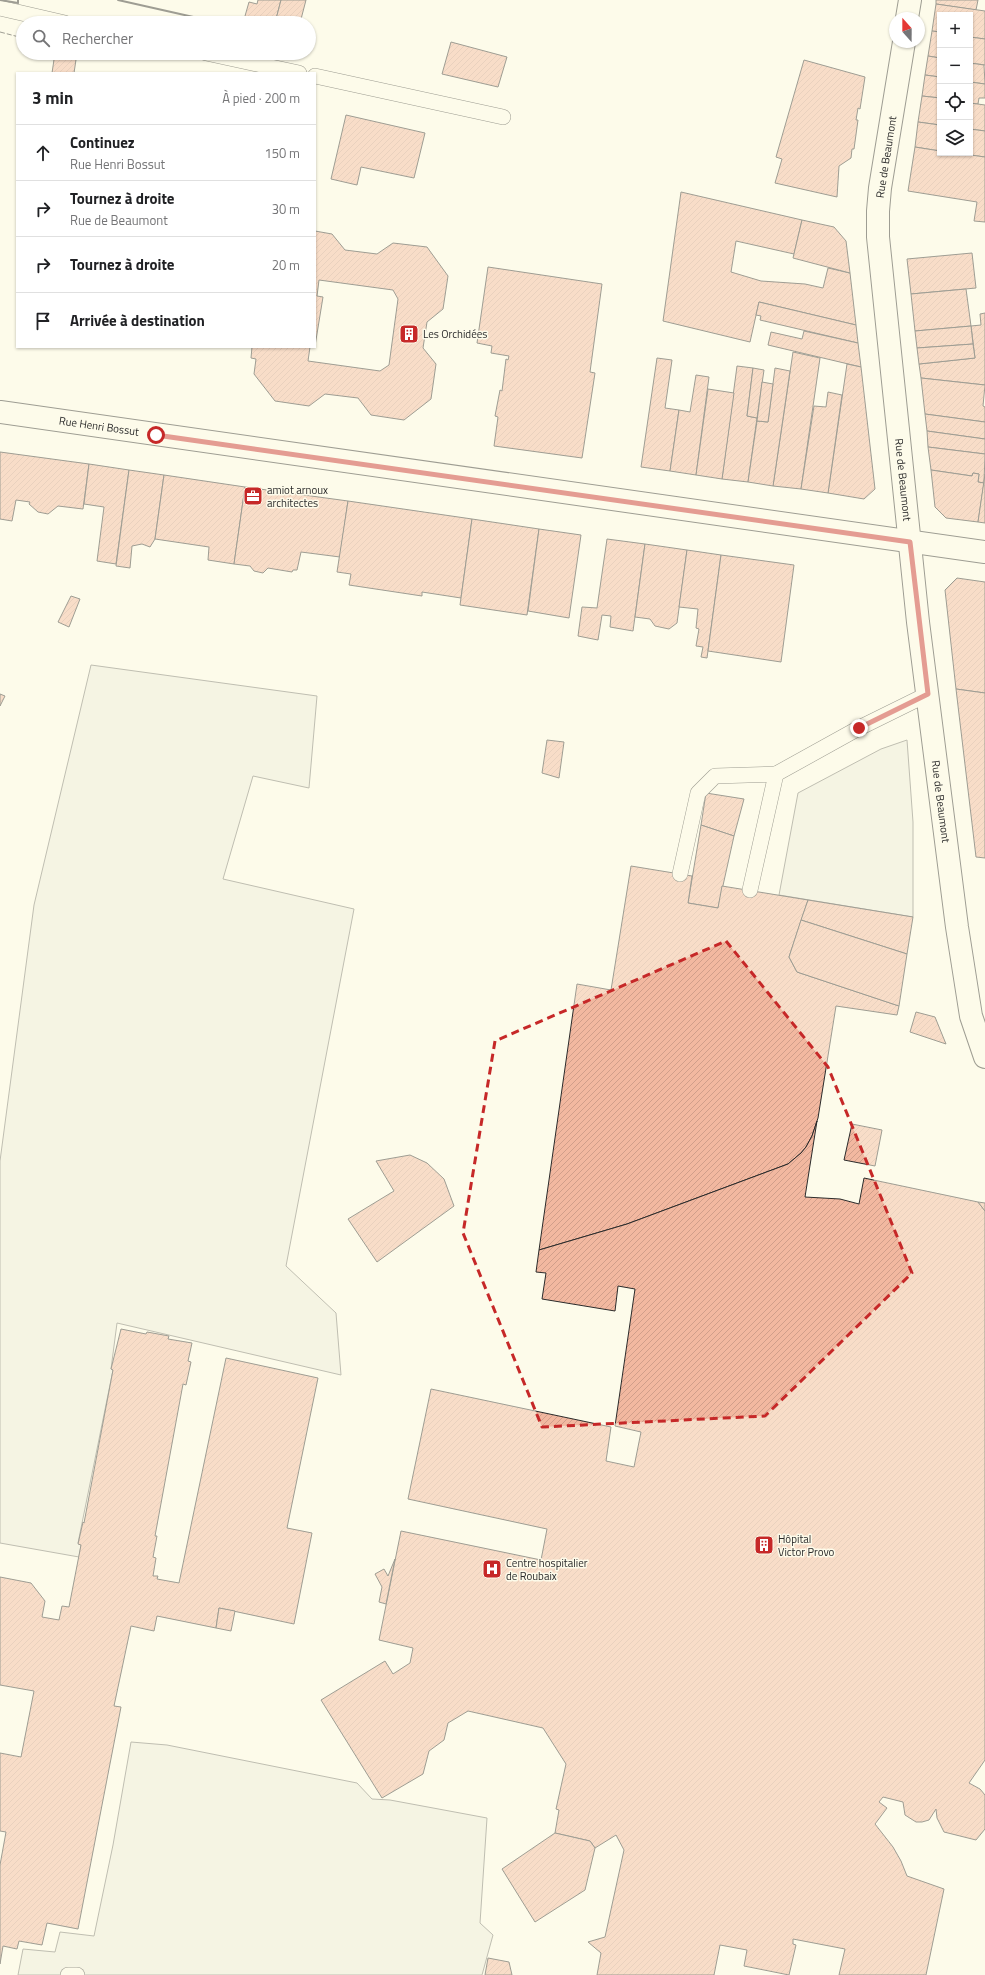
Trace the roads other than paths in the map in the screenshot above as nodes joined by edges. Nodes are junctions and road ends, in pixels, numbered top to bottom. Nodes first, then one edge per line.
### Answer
1 (910, 0) edge
2 (0, 8) edge
3 (908, 12) edge
4 (35, 16) edge
5 (903, 48) edge
6 (239, 60) edge
7 (294, 72) edge
8 (316, 76) edge
9 (503, 116) dead end
10 (0, 412) edge
11 (910, 542) junction
12 (985, 552) edge
13 (928, 694) junction
14 (776, 774) junction
15 (680, 874) dead end
16 (750, 890) dead end
17 (975, 992) edge
18 (985, 1057) edge
19 (68, 1975) edge
20 (77, 1975) edge

1 - 3 street
2 - 4 lane
5 - 11 street, Rue de Beaumont
6 - 7 lane
8 - 9 lane
10 - 11 street, Rue Henri Bossut
11 - 12 street, Rue Henri Bossut
11 - 13 street, Rue de Beaumont
13 - 14 lane
13 - 17 street, Rue de Beaumont
14 - 15 lane
14 - 16 lane
17 - 18 street, Rue de Beaumont
19 - 20 lane

